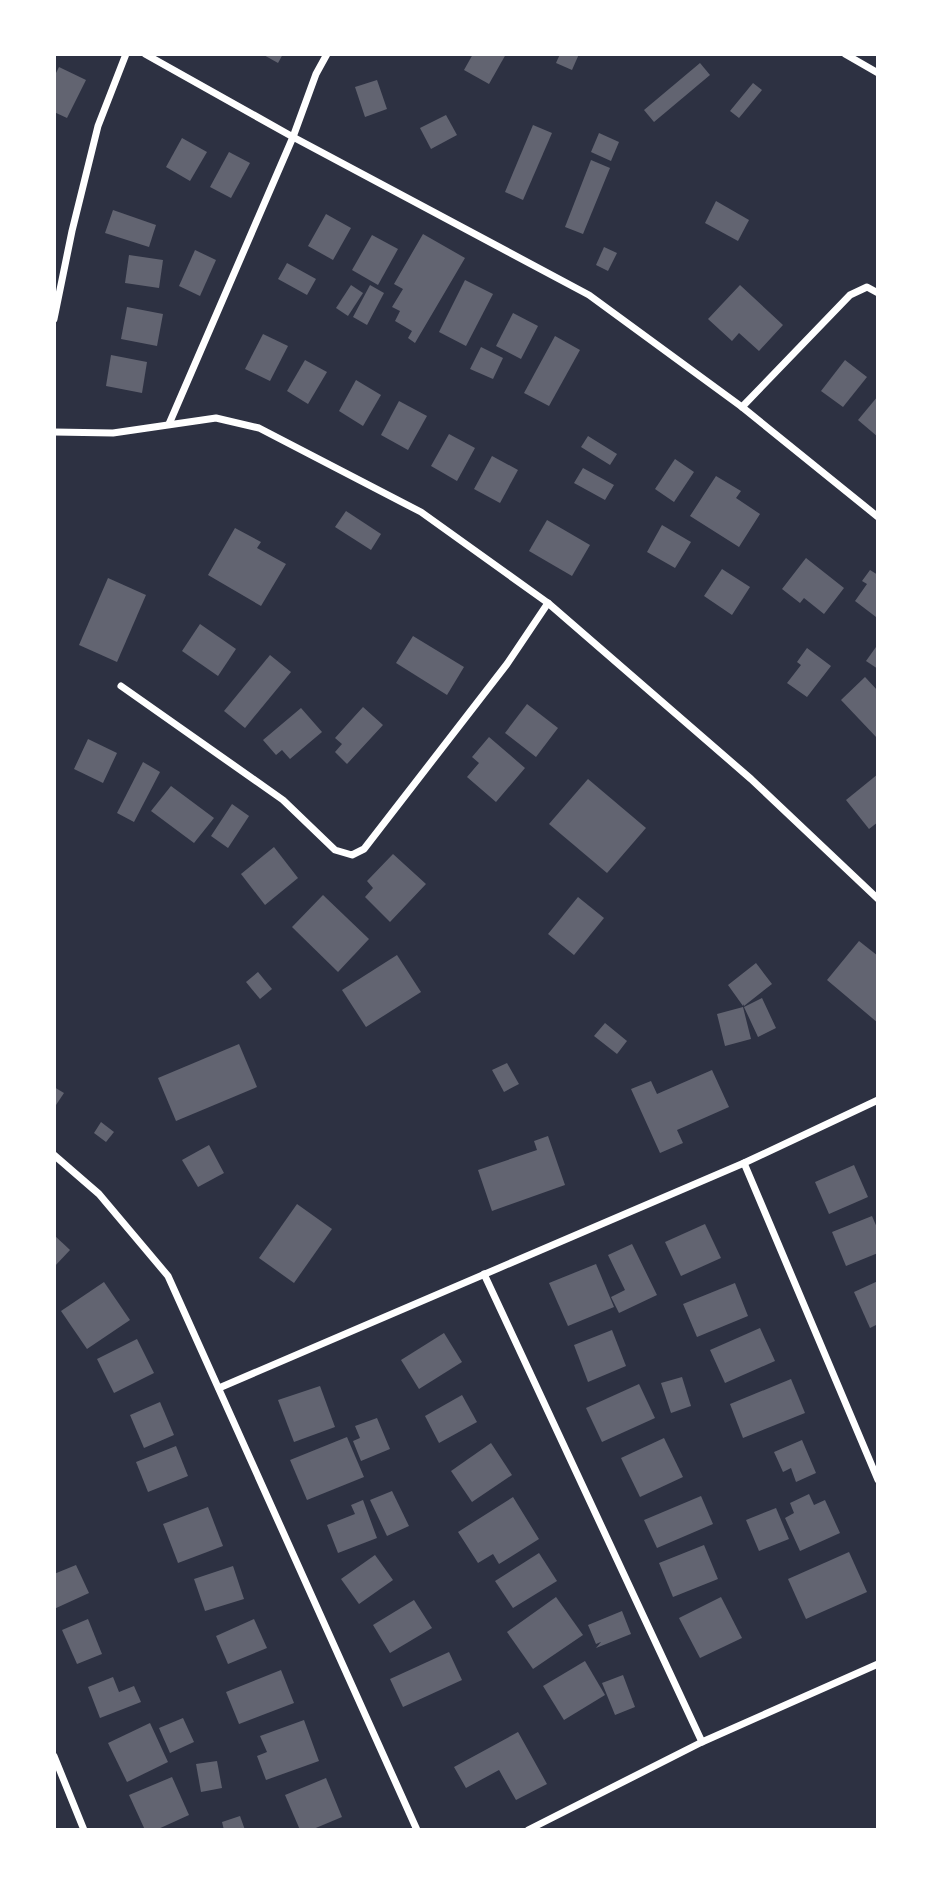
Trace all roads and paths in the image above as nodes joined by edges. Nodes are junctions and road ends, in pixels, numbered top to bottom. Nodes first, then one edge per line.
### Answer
1 (126, 54) edge
2 (145, 54) edge
3 (327, 54) edge
4 (845, 54) edge
5 (878, 73) edge
6 (293, 137) junction
7 (878, 293) edge
8 (54, 319) edge
9 (742, 407) junction
10 (169, 424) junction
11 (54, 432) edge
12 (878, 517) edge
13 (548, 603) junction
14 (121, 686) dead end
15 (878, 899) edge
16 (878, 1100) edge
17 (54, 1156) edge
18 (744, 1163) junction
19 (484, 1274) junction
20 (219, 1388) junction
21 (878, 1480) edge
22 (878, 1664) edge
23 (702, 1742) junction
24 (54, 1756) edge
25 (84, 1830) edge
26 (417, 1830) edge
27 (528, 1830) edge

1 - 8 street
2 - 6 street
3 - 6 street
4 - 5 street
6 - 9 street
6 - 10 street
7 - 9 street
9 - 12 street
10 - 11 street
10 - 13 street
13 - 14 street
13 - 15 street
16 - 18 street
17 - 20 street
18 - 19 street
18 - 21 street
19 - 20 street
19 - 23 street
20 - 26 street
22 - 23 street
23 - 27 street
24 - 25 street

